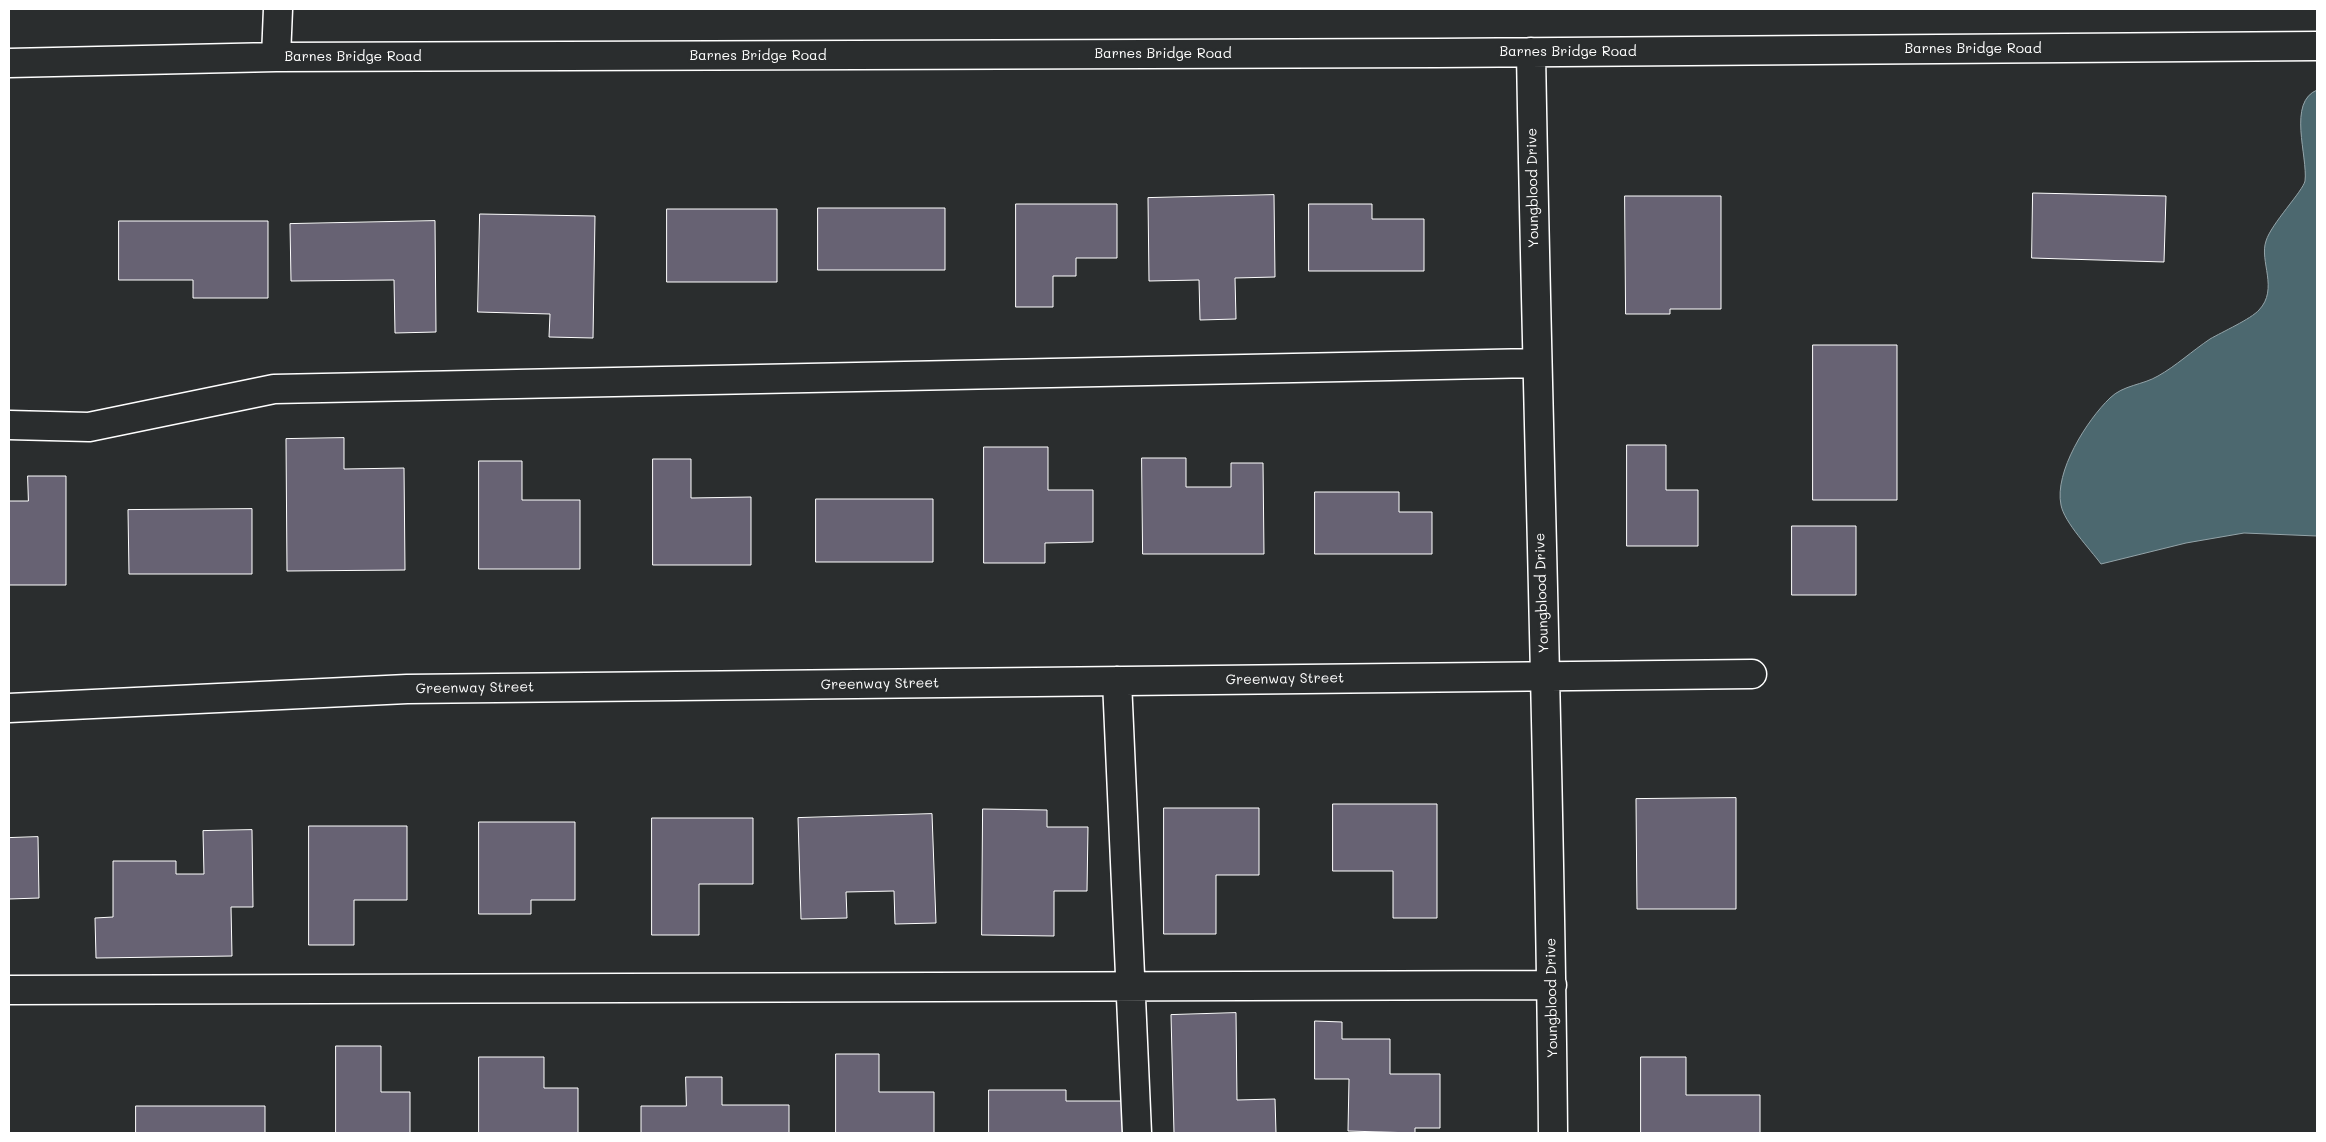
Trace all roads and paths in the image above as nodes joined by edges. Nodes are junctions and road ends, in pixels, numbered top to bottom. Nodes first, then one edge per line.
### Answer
1 (278, 9) edge
2 (2317, 46) edge
3 (1530, 52) junction
4 (276, 57) junction
5 (9, 63) edge
6 (1536, 363) junction
7 (9, 426) edge
8 (1752, 674) dead end
9 (1545, 676) junction
10 (1117, 681) junction
11 (9, 708) edge
12 (1552, 985) junction
13 (1132, 986) junction
14 (9, 990) edge
15 (1137, 1133) edge
16 (1553, 1133) edge

1 - 4 street
2 - 3 street, Barnes Bridge Road
3 - 4 street, Barnes Bridge Road
3 - 6 street, Youngblood Drive
4 - 5 street, Barnes Bridge Road
6 - 7 street
6 - 9 street, Youngblood Drive
8 - 9 street, Greenway Street
9 - 10 street, Greenway Street
9 - 12 street, Youngblood Drive
10 - 11 street, Greenway Street
10 - 13 street
12 - 13 street
12 - 16 street, Youngblood Drive
13 - 14 street
13 - 15 street

